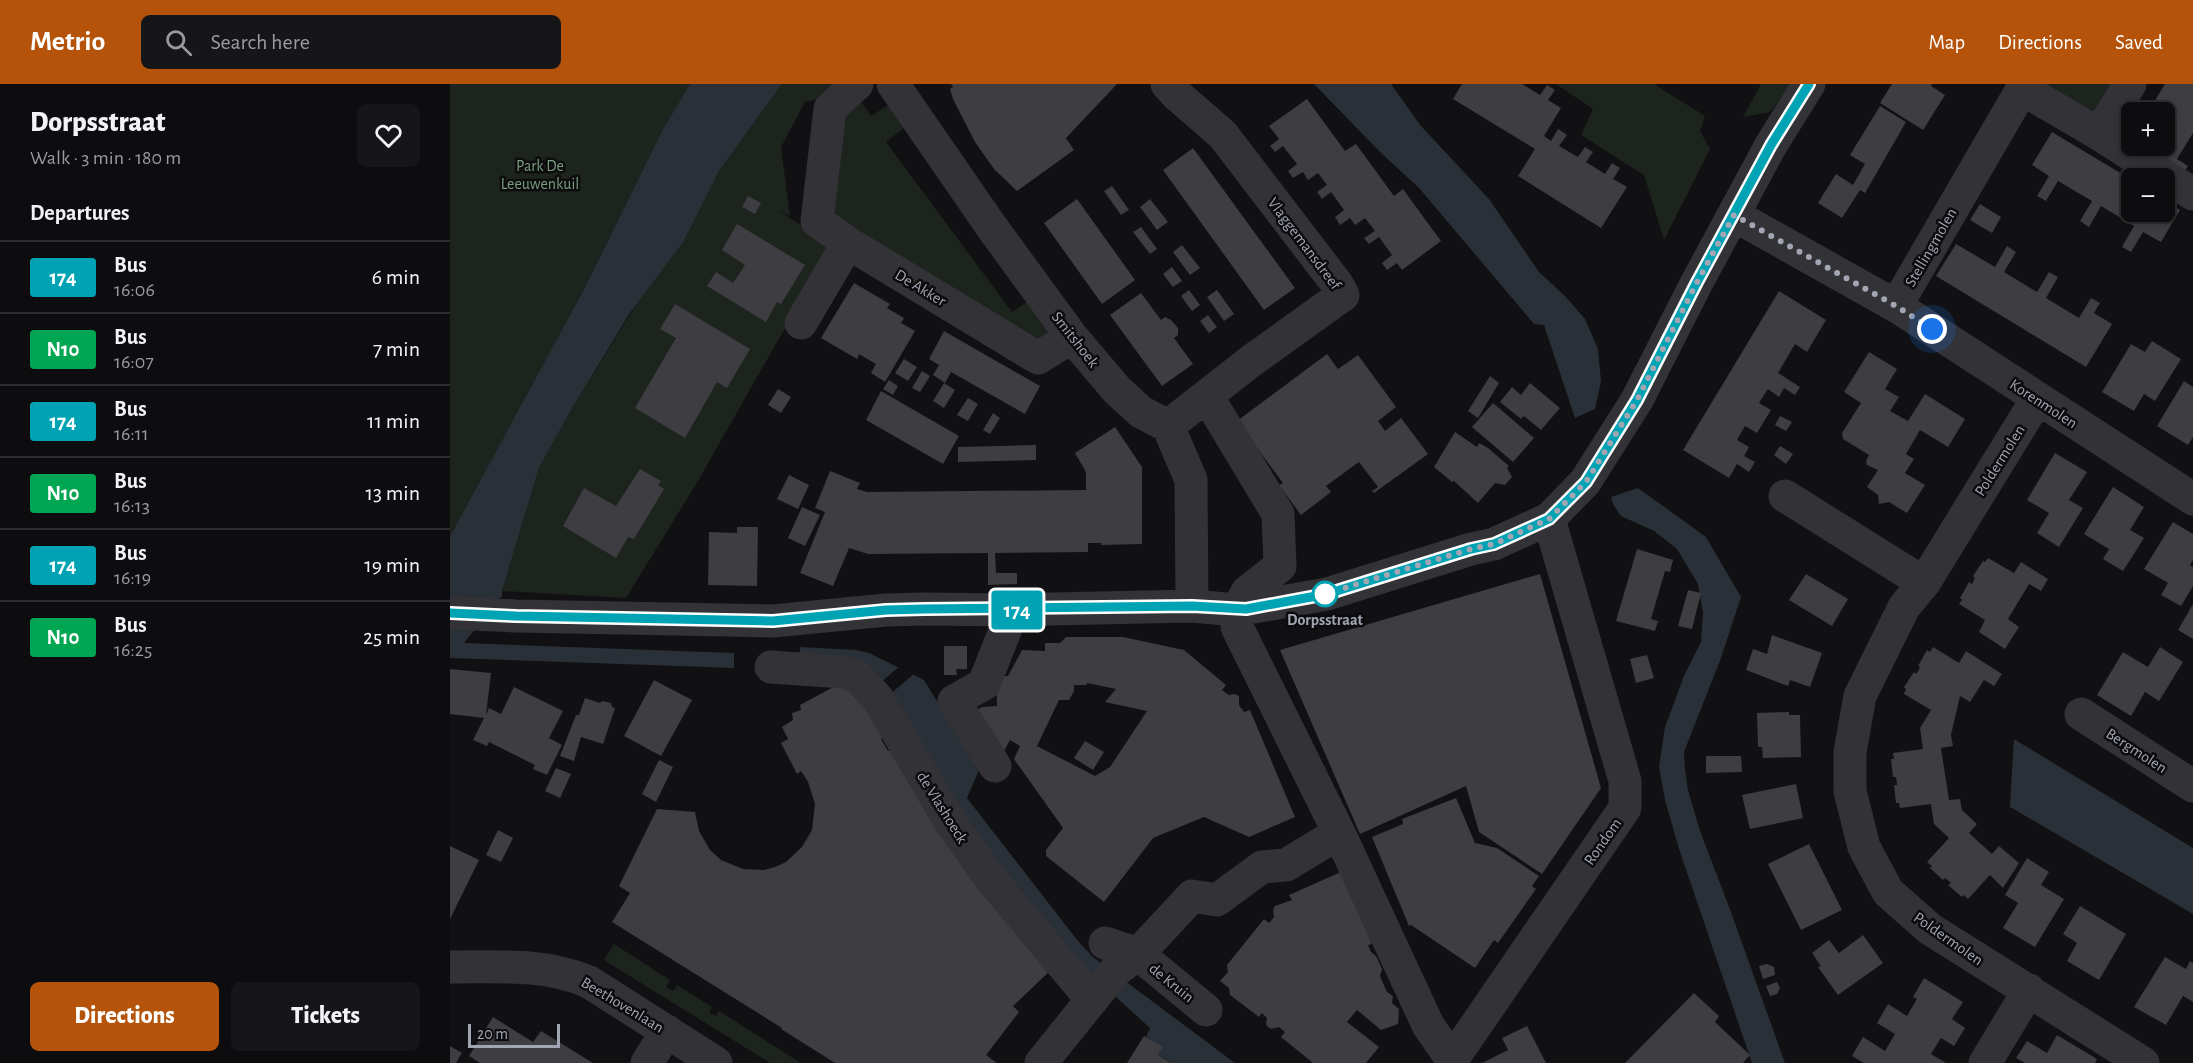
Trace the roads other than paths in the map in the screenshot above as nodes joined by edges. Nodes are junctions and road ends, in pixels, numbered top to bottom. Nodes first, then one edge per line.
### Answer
1 (857, 84) edge
2 (893, 84) edge
3 (1167, 84) edge
4 (1809, 84) edge
5 (2130, 84) edge
6 (2023, 87) edge
7 (2099, 134) junction
8 (2193, 194) edge
9 (1734, 215) junction
10 (848, 243) junction
11 (1896, 306) junction
12 (801, 323) dead end
13 (1072, 337) junction
14 (1207, 396) junction
15 (2037, 399) junction
16 (1168, 426) junction
17 (1785, 496) dead end
18 (2193, 500) edge
19 (1549, 519) junction
20 (1923, 583) junction
21 (1192, 606) junction
22 (1007, 610) junction
23 (1237, 610) junction
24 (450, 613) edge
25 (771, 666) dead end
26 (2081, 714) dead end
27 (995, 766) dead end
28 (2193, 786) edge
29 (1339, 833) junction
30 (450, 967) edge
31 (1110, 972) junction
32 (2029, 990) junction
33 (1206, 1010) dead end
34 (667, 1031) junction
35 (1451, 1062) edge
36 (647, 1063) edge
37 (716, 1063) edge
38 (1041, 1063) edge
39 (1985, 1063) edge
40 (2143, 1063) edge

1 - 10 street
2 - 13 street, Smitshoek
3 - 14 street, Vlaggemansdreef
4 - 9 street
5 - 7 street
6 - 7 street, Stellingmolen
6 - 11 street, Stellingmolen
7 - 8 street, Stellingmolen
9 - 11 street, Stellingmolen
9 - 19 street
10 - 12 street
10 - 13 street, De Akker
11 - 15 street, Korenmolen
13 - 16 street, Smitshoek
14 - 16 street, Vlaggemansdreef
14 - 23 street
15 - 18 street, Korenmolen
15 - 20 street, Poldermolen
16 - 21 street
17 - 20 street
19 - 23 street
19 - 35 street, Rondom
20 - 32 street, Poldermolen
21 - 22 street
21 - 23 street
22 - 24 street
22 - 27 street
23 - 29 street
25 - 31 street, de Vlashoeck
26 - 28 street, Bergmolen
29 - 31 street, de Kruin
29 - 35 street
30 - 34 street, Beethovenlaan
31 - 33 street, de Kruin
31 - 38 street
32 - 39 street
32 - 40 street, Poldermolen
34 - 36 street
34 - 37 street, Beethovenlaan

